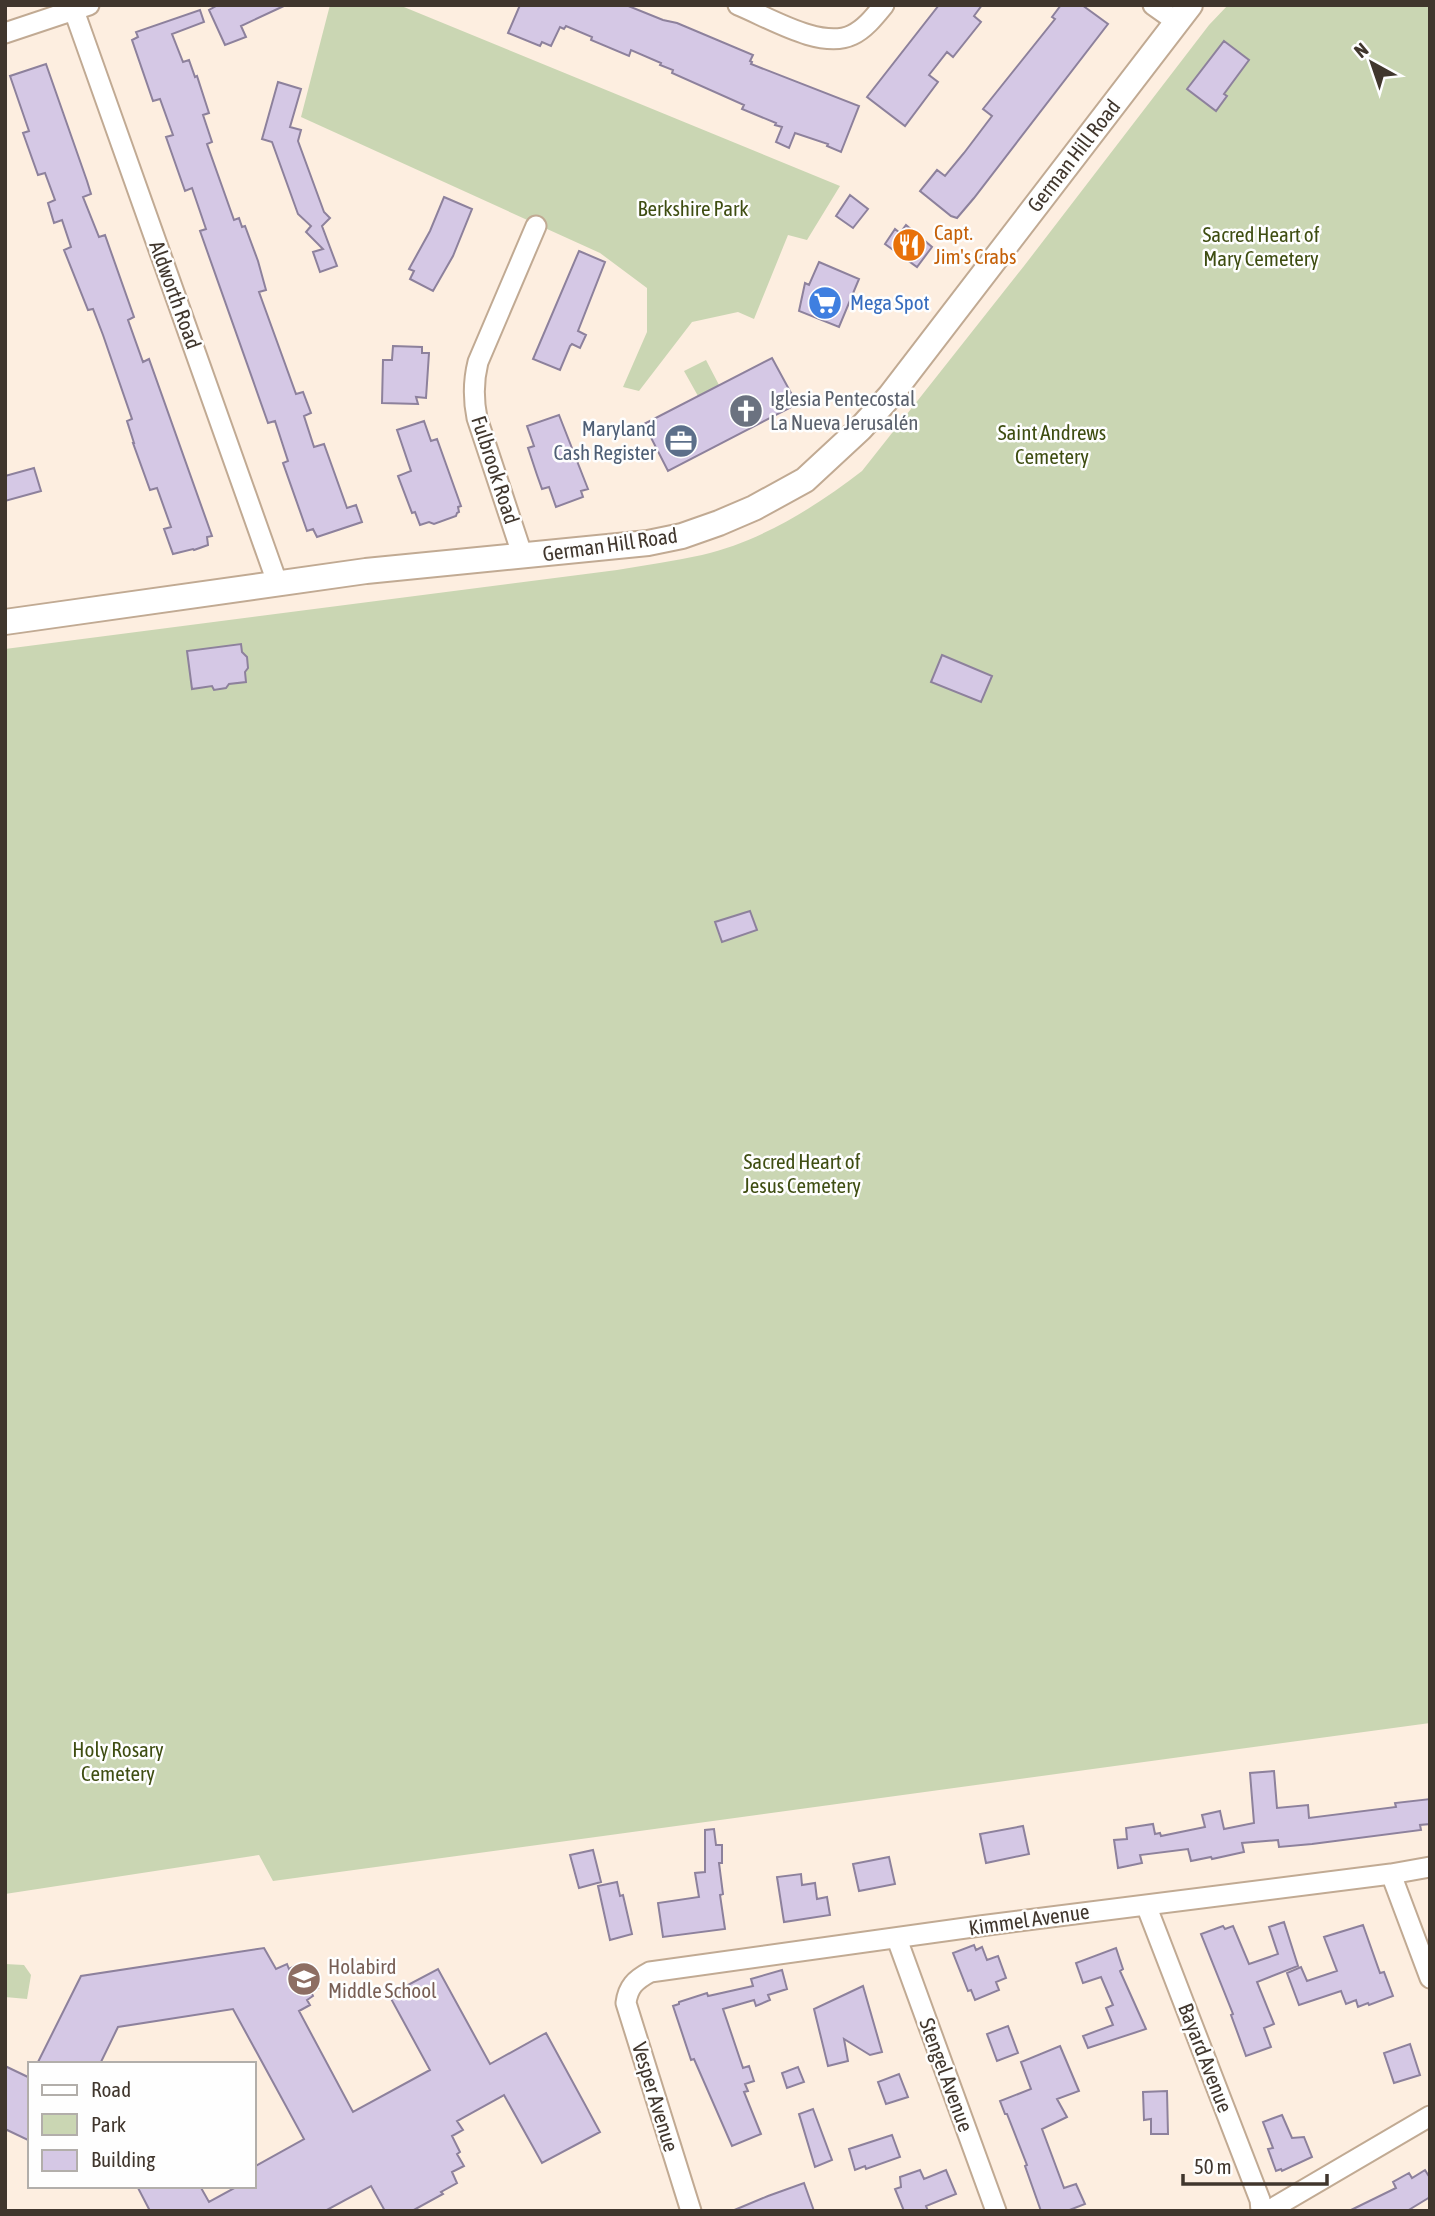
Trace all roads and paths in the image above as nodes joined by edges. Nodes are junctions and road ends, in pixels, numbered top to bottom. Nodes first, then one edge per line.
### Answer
1 (738, 5) edge
2 (884, 5) edge
3 (1153, 5) edge
4 (78, 7) edge
5 (1183, 14) edge
6 (5, 33) edge
7 (536, 226) dead end
8 (523, 557) junction
9 (278, 585) junction
10 (5, 622) edge
11 (1430, 1867) edge
12 (1391, 1874) junction
13 (1146, 1905) junction
14 (897, 1939) junction
15 (1430, 1978) edge
16 (632, 1984) joint
17 (1430, 2116) edge
18 (691, 2211) edge
19 (996, 2211) edge
20 (1262, 2211) edge
21 (1268, 2211) edge

1 - 2 street
3 - 5 street
4 - 6 street
4 - 9 street, Aldworth Road
5 - 8 street, German Hill Road
7 - 8 street, Fulbrook Road
8 - 9 street, German Hill Road
9 - 10 street, German Hill Road
11 - 12 street, Kimmel Avenue
12 - 13 street, Kimmel Avenue
12 - 15 street
13 - 14 street, Kimmel Avenue
13 - 20 street, Bayard Avenue
14 - 16 street, Kimmel Avenue
14 - 19 street, Stengel Avenue
16 - 18 street, Vesper Avenue
17 - 21 street

